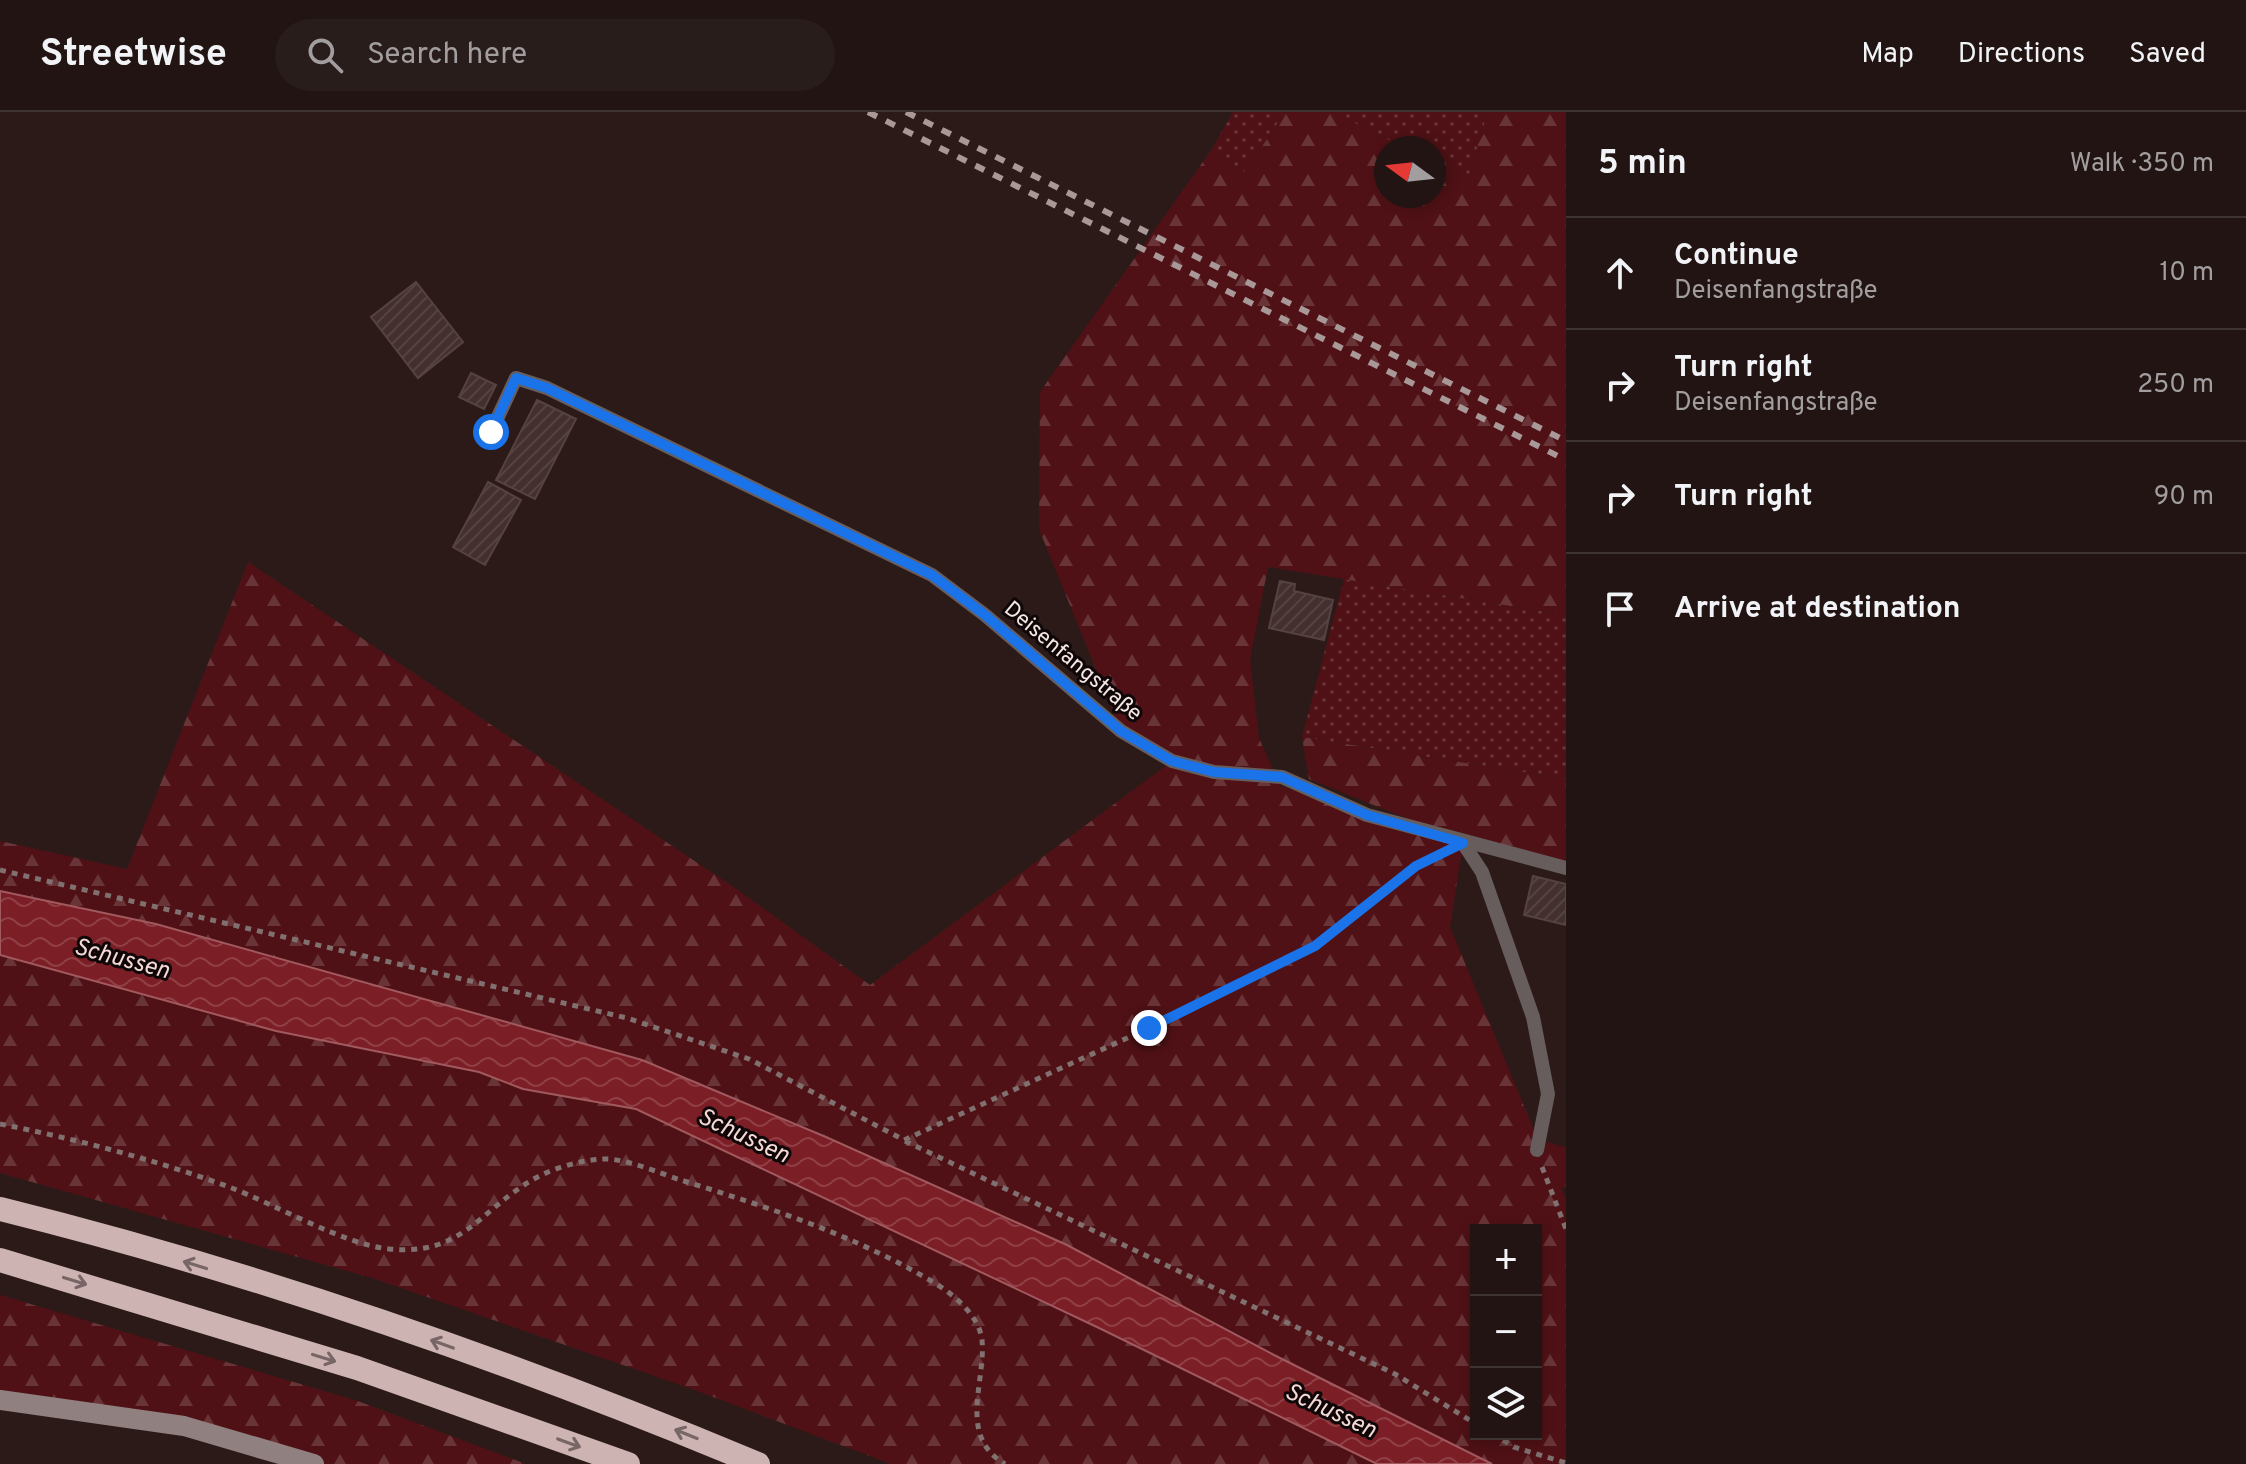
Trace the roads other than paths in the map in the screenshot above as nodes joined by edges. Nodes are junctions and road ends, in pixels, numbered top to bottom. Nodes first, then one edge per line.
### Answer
1 (491, 432) dead end
2 (1463, 843) junction
3 (1566, 868) edge
4 (1537, 1150) road end
5 (0, 1209) edge
6 (0, 1260) edge
7 (0, 1400) edge
8 (314, 1464) edge
9 (628, 1464) edge
10 (758, 1464) edge

1 - 2 lane, Deisenfangstraße
2 - 3 lane
2 - 4 lane
10 -> 5 highway
6 -> 9 highway
7 - 8 main road

